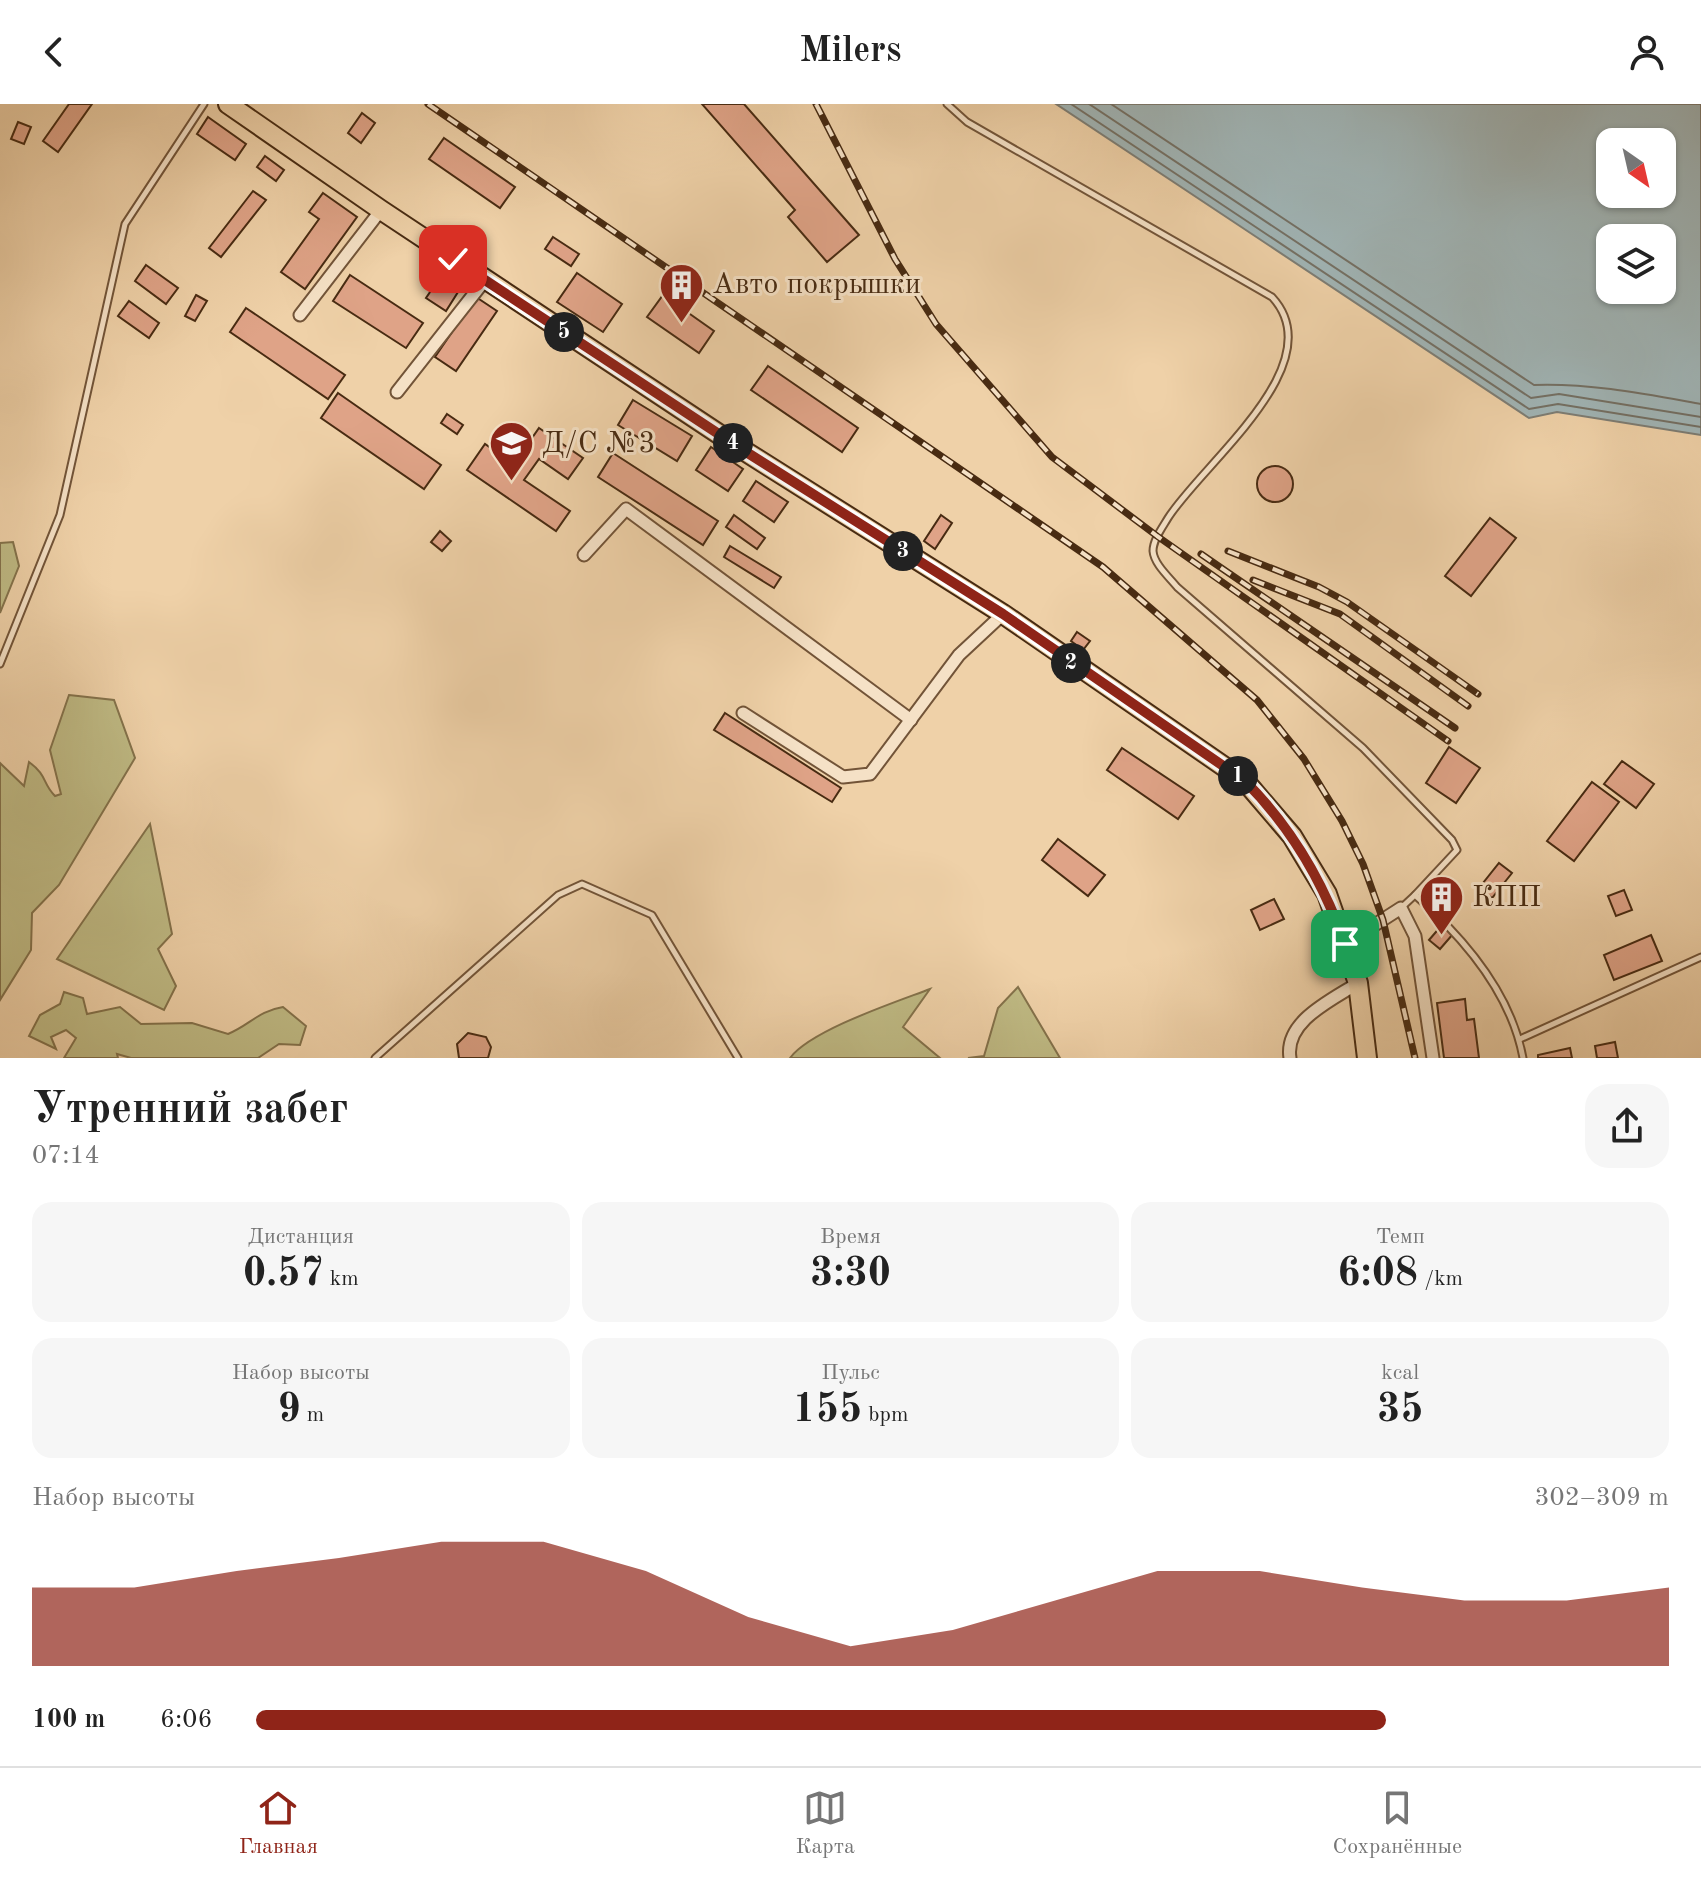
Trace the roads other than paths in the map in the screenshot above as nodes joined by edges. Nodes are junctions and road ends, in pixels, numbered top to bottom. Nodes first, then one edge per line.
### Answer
1 (204, 104) edge
2 (228, 104) edge
3 (947, 104) edge
4 (381, 210) junction
5 (485, 280) junction
6 (300, 315) dead end
7 (397, 392) dead end
8 (584, 555) dead end
9 (1003, 614) junction
10 (0, 664) edge
11 (743, 713) dead end
12 (911, 720) junction
13 (1415, 895) junction
14 (1401, 908) junction
15 (1345, 944) junction
16 (1701, 957) edge
17 (1358, 983) junction
18 (1520, 1039) junction
19 (375, 1058) edge
20 (738, 1058) edge
21 (1290, 1058) edge
22 (1367, 1058) edge
23 (1433, 1058) edge
24 (1523, 1058) edge

1 - 10 lane
2 - 4 main road
3 - 13 lane
4 - 5 main road
4 - 6 street
5 - 7 street
5 - 9 main road
8 - 12 street
9 - 12 street
9 - 15 main road
11 - 12 street
13 - 14 lane
13 - 18 lane
14 - 15 street
14 - 23 street
15 - 17 main road
16 - 18 lane
17 - 21 street
17 - 22 main road
18 - 24 lane
19 - 20 lane

